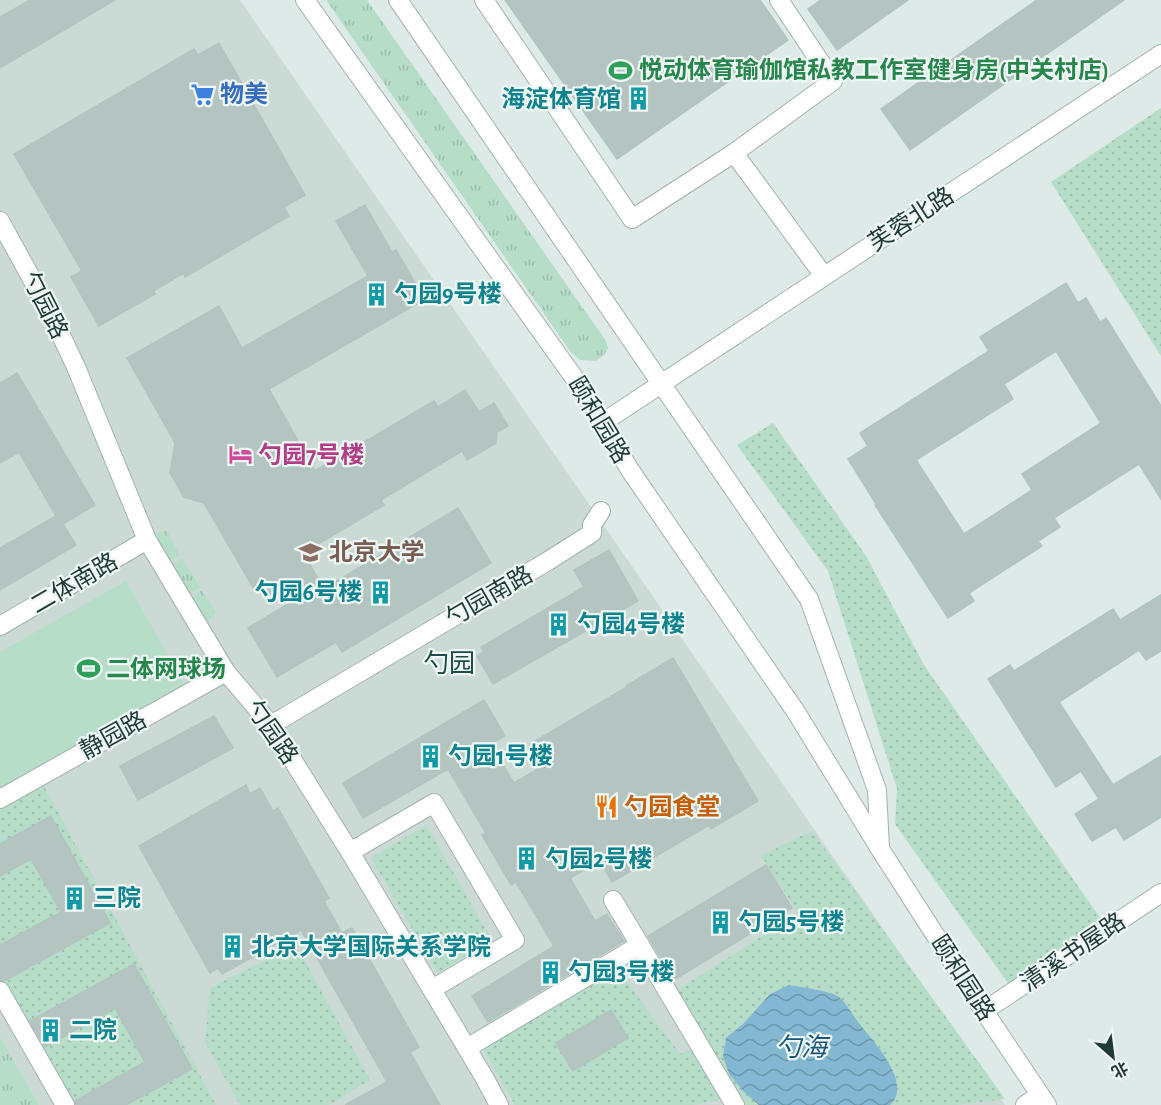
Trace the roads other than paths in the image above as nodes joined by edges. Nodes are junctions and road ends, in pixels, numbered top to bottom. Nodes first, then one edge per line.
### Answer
1 (305, 0) edge
2 (398, 0) edge
3 (484, 0) edge
4 (779, 0) edge
5 (1161, 54) edge
6 (734, 153) junction
7 (0, 221) edge
8 (824, 276) junction
9 (662, 384) junction
10 (602, 423) junction
11 (601, 511) dead end
12 (147, 540) junction
13 (0, 626) edge
14 (226, 672) junction
15 (271, 725) junction
16 (0, 799) edge
17 (880, 849) junction
18 (350, 852) junction
19 (1161, 892) edge
20 (613, 900) dead end
21 (640, 945) junction
22 (432, 989) junction
23 (0, 991) edge
24 (984, 1011) junction
25 (466, 1048) junction
26 (1044, 1100) edge
27 (65, 1105) edge
28 (499, 1105) edge
29 (735, 1105) edge
30 (1025, 1105) edge

1 - 10 street, 颐和园路
2 - 9 street, 颐和园路
3 - 6 street
4 - 6 street
5 - 8 street, 芙蓉北路
6 - 8 street
7 - 12 street, 勺园路
8 - 9 street, 芙蓉北路
9 - 10 street, 芙蓉北路
9 - 17 street, 颐和园路
10 - 17 street, 颐和园路
11 - 15 street, 勺园南路
12 - 13 street, 二体南路
12 - 14 street, 勺园路
14 - 15 street, 勺园路
14 - 16 street, 静园路
15 - 18 street, 勺园路
17 - 24 street, 颐和园路
18 - 22 street, 勺园路
18 - 22 street
19 - 24 street, 清溪书屋路
20 - 21 street
21 - 25 street
21 - 29 street
22 - 25 street, 勺园路
23 - 27 street
24 - 26 street, 颐和园路
25 - 28 street, 勺园路
26 - 30 street

